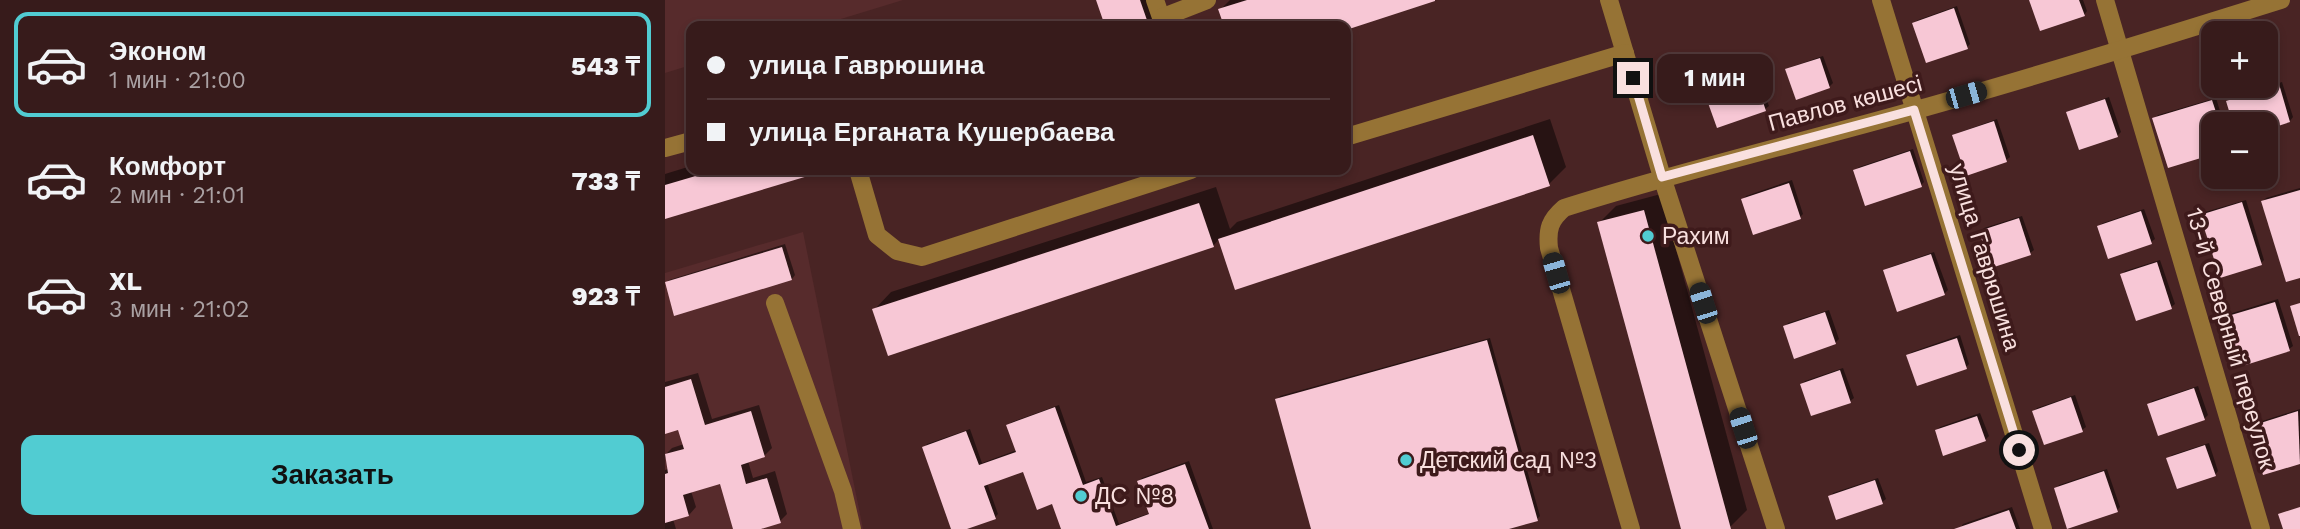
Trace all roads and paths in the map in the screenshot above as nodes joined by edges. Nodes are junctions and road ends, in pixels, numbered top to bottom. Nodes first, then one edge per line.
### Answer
1 (1155, 0) edge
2 (1207, 0) edge
3 (1609, 0) edge
4 (1881, 0) edge
5 (2105, 0) edge
6 (2281, 0) edge
7 (1163, 21) edge
8 (1165, 21) edge
9 (2121, 50) junction
10 (1625, 53) junction
11 (1914, 110) junction
12 (1351, 135) edge
13 (686, 142) edge
14 (665, 148) edge
15 (859, 175) edge
16 (1176, 175) edge
17 (1662, 177) junction
18 (775, 303) dead end
19 (852, 529) edge
20 (1631, 529) edge
21 (1776, 529) edge
22 (2043, 529) edge
23 (2261, 529) edge

1 - 7 street
2 - 8 street
3 - 10 street
4 - 11 street, улица Гаврюшина
5 - 9 street, 13-й Северный переулок
6 - 9 street, Павлов көшесі
9 - 11 street, Павлов көшесі
9 - 23 street, 13-й Северный переулок
10 - 12 street
10 - 17 street
11 - 17 street, Павлов көшесі
11 - 22 street, улица Гаврюшина
13 - 14 street
15 - 16 street
17 - 20 street, Павлов көшесі
17 - 21 street
18 - 19 street

